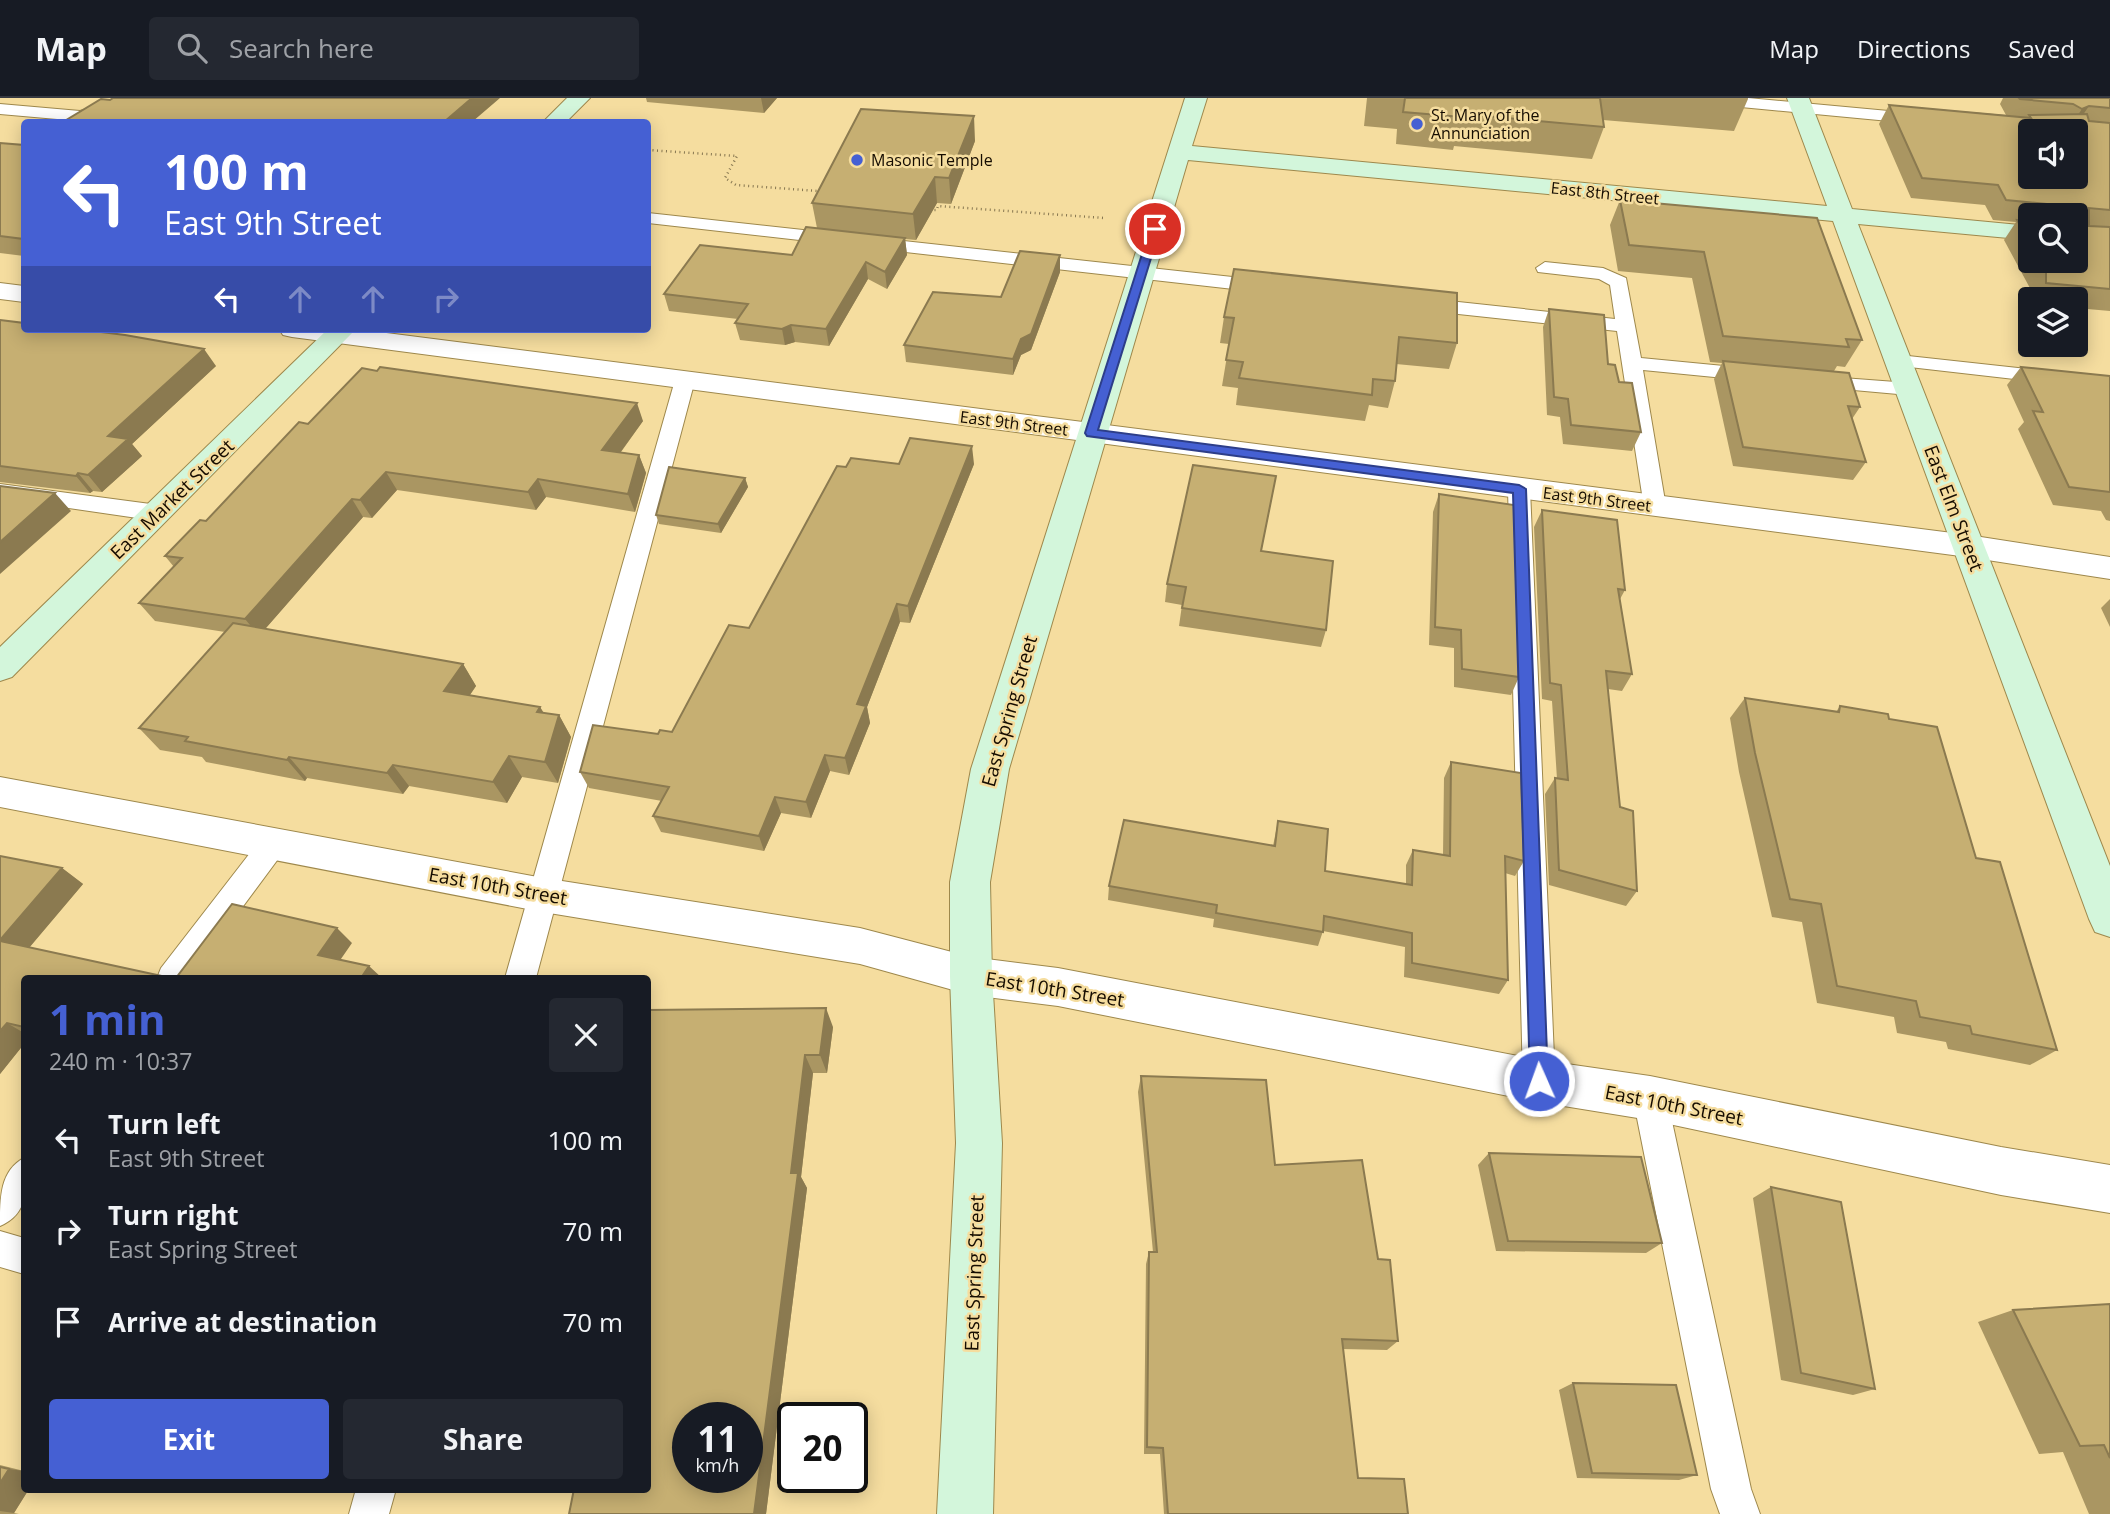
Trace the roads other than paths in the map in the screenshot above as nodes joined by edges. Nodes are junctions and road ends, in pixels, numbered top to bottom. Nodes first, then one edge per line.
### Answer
1 (170, 98) edge
2 (579, 98) edge
3 (1196, 98) edge
4 (1699, 98) edge
5 (1800, 103) edge
6 (0, 109) edge
7 (557, 119) edge
8 (1937, 120) edge
9 (1179, 152) junction
10 (1843, 217) junction
11 (651, 218) edge
12 (2018, 232) edge
13 (1545, 268) dead end
14 (1141, 273) junction
15 (1288, 289) edge
16 (0, 291) edge
17 (21, 294) edge
18 (1397, 301) edge
19 (1627, 326) junction
20 (338, 333) edge
21 (346, 333) edge
22 (1632, 363) junction
23 (1904, 375) junction
24 (685, 380) junction
25 (2110, 384) edge
26 (1091, 433) junction
27 (1519, 489) junction
28 (0, 491) edge
29 (1655, 507) junction
30 (158, 513) junction
31 (1968, 546) junction
32 (2110, 568) edge
33 (0, 668) edge
34 (0, 792) edge
35 (274, 843) junction
36 (543, 895) junction
37 (2110, 919) edge
38 (174, 975) edge
39 (521, 975) edge
40 (971, 976) junction
41 (1539, 1081) junction
42 (1650, 1098) junction
43 (21, 1179) edge
44 (2110, 1189) edge
45 (0, 1208) edge
46 (0, 1249) edge
47 (21, 1255) edge
48 (375, 1493) edge
49 (369, 1514) edge
50 (965, 1514) edge
51 (1740, 1514) edge

1 - 6 lane
2 - 7 main road
3 - 9 main road, East Spring Street
4 - 5 lane
5 - 8 lane
5 - 10 main road, East Elm Street
9 - 10 main road, East 8th Street
9 - 14 main road, East Spring Street
10 - 12 main road, East 8th Street
10 - 23 main road, East Elm Street
11 - 14 lane
13 - 19 lane
14 - 15 lane
14 - 26 main road, East Spring Street
16 - 17 street
18 - 19 lane
19 - 22 lane
20 - 30 main road, East Market Street
21 - 24 street, East 9th Street
22 - 23 lane
22 - 29 lane
23 - 25 lane
23 - 31 main road, East Elm Street
24 - 26 street, East 9th Street
24 - 36 lane
26 - 27 street, East 9th Street
26 - 40 main road, East Spring Street
27 - 29 street, East 9th Street
27 - 41 lane
28 - 30 lane
29 - 31 street, East 9th Street
30 - 33 main road, East Market Street
31 - 32 street, East 9th Street
31 - 37 main road, East Elm Street
34 - 35 street, East 10th Street
35 - 36 street, East 10th Street
35 - 38 lane
36 - 39 lane
36 - 40 street, East 10th Street
40 - 41 street, East 10th Street
40 - 50 main road, East Spring Street
41 - 42 street, East 10th Street
42 - 44 street, East 10th Street
42 - 51 lane
43 - 45 lane
46 - 47 lane
48 - 49 lane

